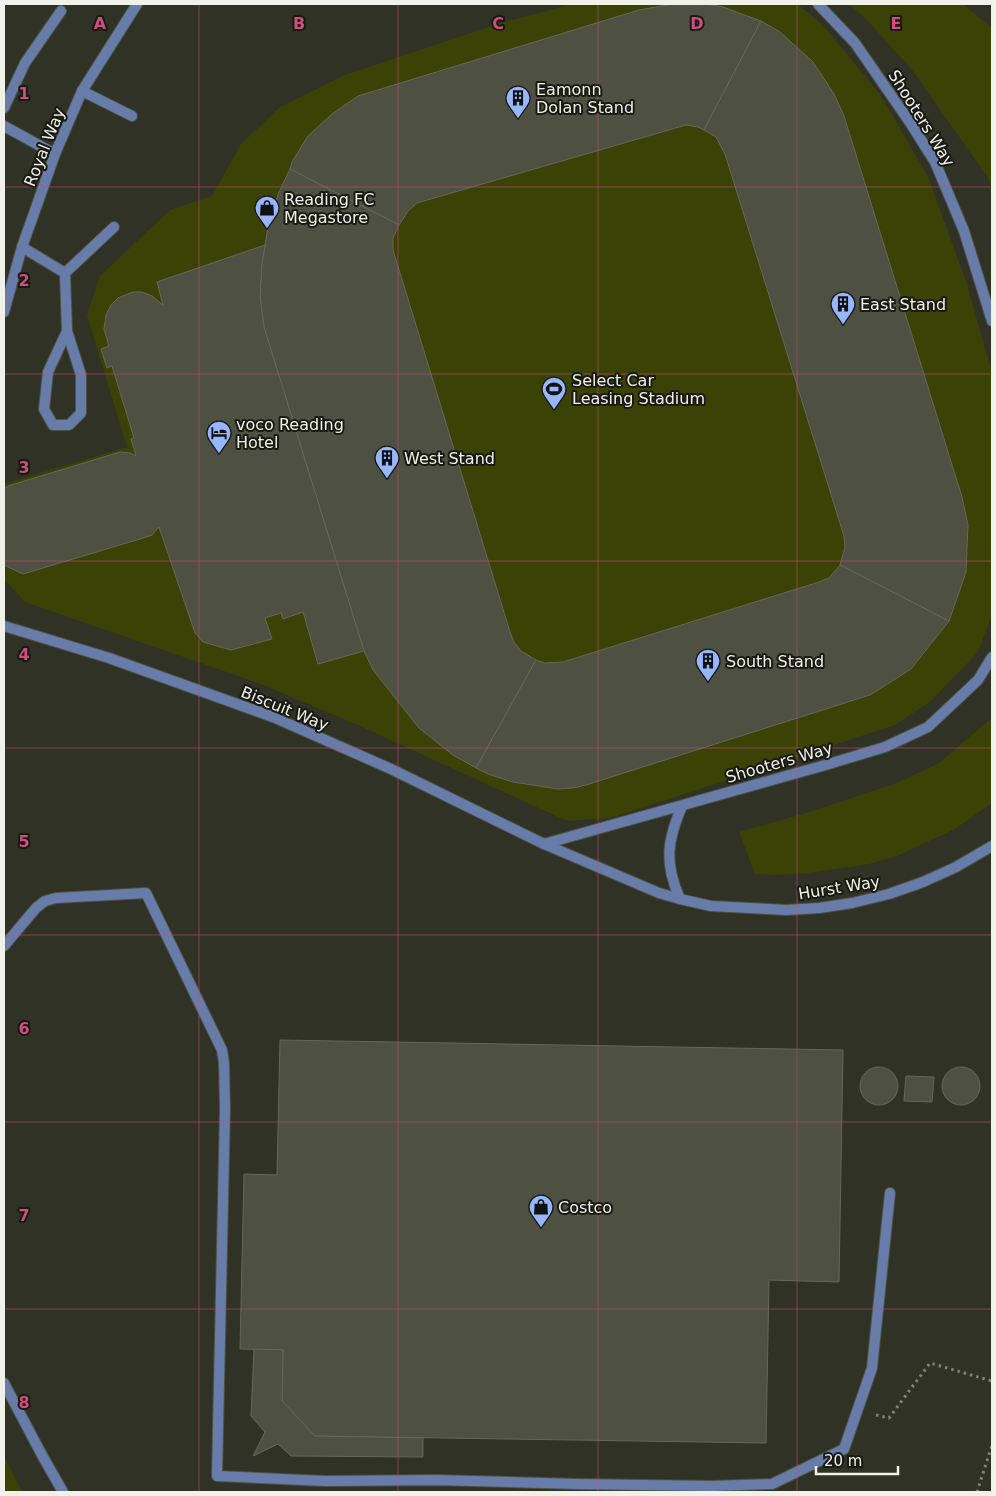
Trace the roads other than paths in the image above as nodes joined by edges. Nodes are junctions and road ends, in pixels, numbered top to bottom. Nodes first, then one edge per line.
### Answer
1 (137, 4) edge
2 (818, 4) edge
3 (61, 11) dead end
4 (82, 91) junction
5 (4, 108) edge
6 (132, 116) dead end
7 (4, 126) edge
8 (55, 154) junction
9 (114, 227) dead end
10 (22, 247) junction
11 (65, 273) junction
12 (4, 312) edge
13 (992, 321) edge
14 (67, 331) junction
15 (4, 626) edge
16 (992, 657) edge
17 (682, 806) junction
18 (544, 844) junction
19 (992, 846) edge
20 (680, 899) junction
21 (4, 946) edge
22 (890, 1193) dead end
23 (4, 1383) edge
24 (507, 1488) edge
25 (773, 1488) edge
26 (63, 1492) edge

1 - 4 street, Royal Way
2 - 13 street, Shooters Way
3 - 5 street
4 - 6 street
4 - 8 street, Royal Way
7 - 8 street
8 - 10 street, Royal Way
9 - 11 street
10 - 11 street
10 - 12 street, Royal Way
11 - 14 street
14 - 14 street
15 - 18 street, Biscuit Way
16 - 17 street, Shooters Way
17 - 18 street, Shooters Way
17 - 20 street
18 - 20 street, Hurst Way
19 - 20 street, Hurst Way
21 - 24 street
22 - 25 street
23 - 26 street
24 - 25 street

